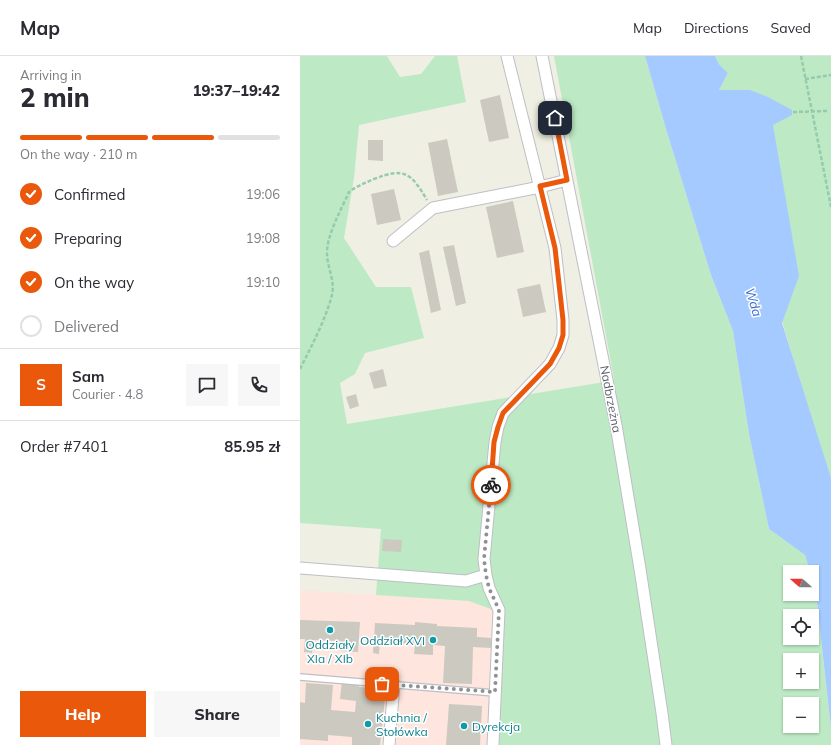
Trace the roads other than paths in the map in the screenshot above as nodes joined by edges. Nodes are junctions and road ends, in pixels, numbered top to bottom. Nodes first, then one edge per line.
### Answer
1 (507, 56) edge
2 (542, 56) edge
3 (567, 180) junction
4 (540, 186) junction
5 (393, 240) dead end
6 (300, 568) edge
7 (486, 575) junction
8 (300, 677) edge
9 (394, 684) junction
10 (495, 692) junction
11 (389, 745) edge
12 (493, 745) edge
13 (666, 745) edge

1 - 4 street
2 - 3 street, Nadbrzeżna
3 - 4 street
3 - 13 street, Nadbrzeżna
4 - 5 street
4 - 7 street
6 - 7 street
7 - 10 street
8 - 9 lane
9 - 10 lane
9 - 11 street
10 - 12 street

